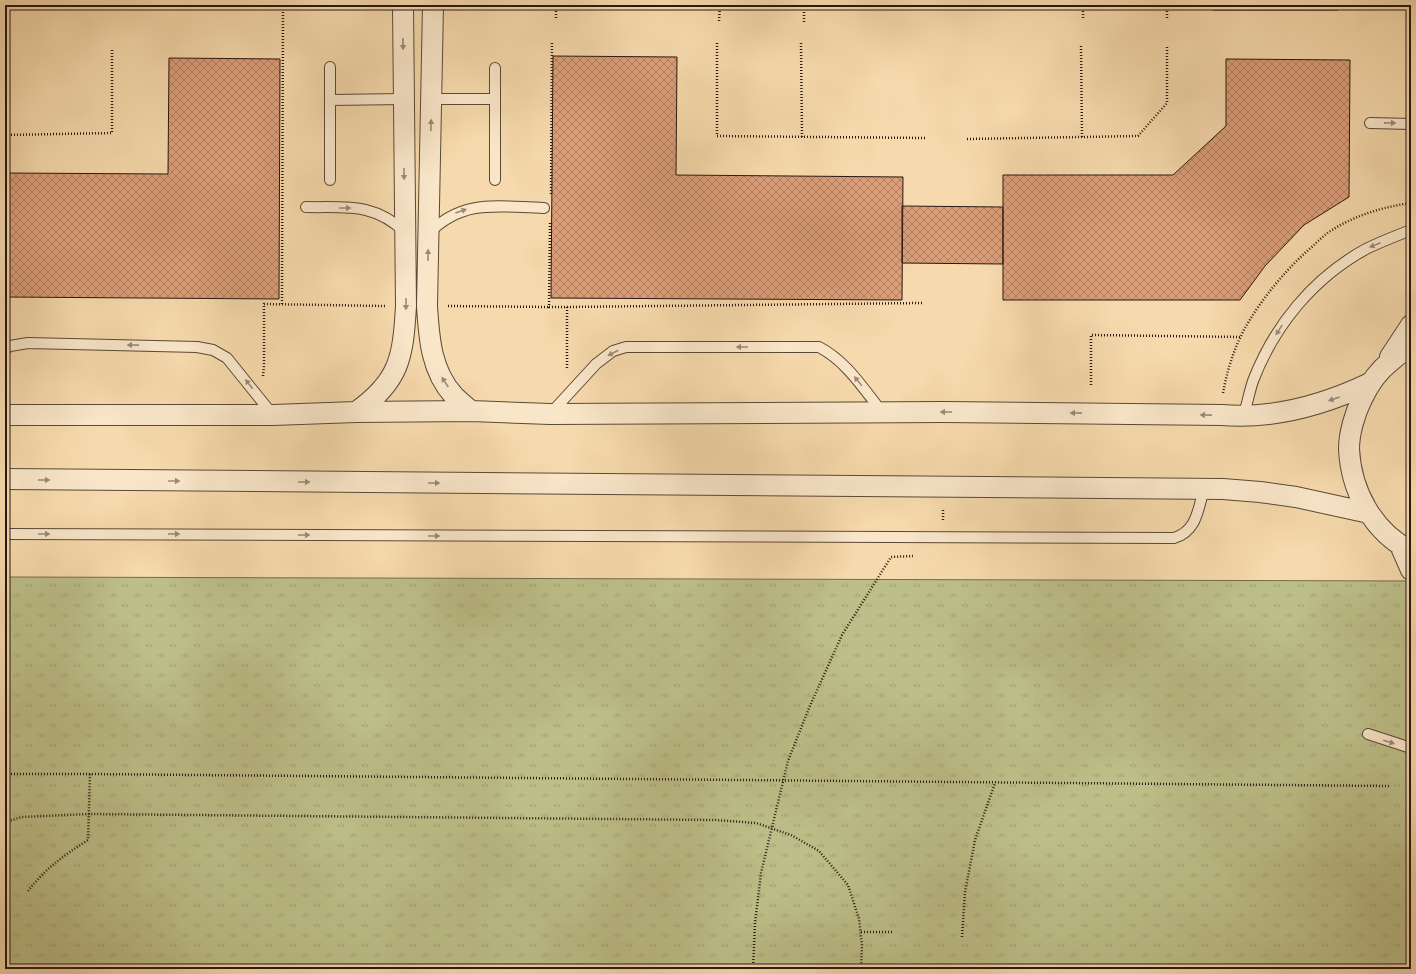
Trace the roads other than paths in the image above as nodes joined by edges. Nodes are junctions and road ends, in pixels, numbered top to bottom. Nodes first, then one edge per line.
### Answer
1 (403, 5) edge
2 (433, 5) edge
3 (330, 67) dead end
4 (495, 68) dead end
5 (404, 99) junction
6 (432, 99) junction
7 (495, 99) junction
8 (330, 100) junction
9 (1370, 123) dead end
10 (1411, 124) edge
11 (330, 180) dead end
12 (495, 180) dead end
13 (306, 208) dead end
14 (544, 208) dead end
15 (1411, 230) edge
16 (405, 232) junction
17 (429, 233) junction
18 (1411, 325) edge
19 (1411, 347) edge
20 (5, 349) edge
21 (1383, 367) junction
22 (1370, 383) junction
23 (470, 411) junction
24 (356, 412) junction
25 (882, 412) junction
26 (550, 414) junction
27 (5, 415) edge
28 (273, 415) junction
29 (1243, 417) junction
30 (5, 479) edge
31 (1204, 489) junction
32 (1369, 514) junction
33 (5, 534) edge
34 (1405, 548) edge
35 (1411, 570) edge
36 (1368, 734) dead end
37 (1411, 748) edge

1 -> 5 street
2 - 6 street
3 - 8 lane
4 - 7 lane
5 - 8 lane
5 -> 16 street
6 - 7 lane
17 -> 6 street
7 - 12 lane
8 - 11 lane
9 -> 10 lane
13 -> 16 lane
17 -> 14 lane
15 -> 29 lane
16 -> 24 street
23 -> 17 street
18 - 21 street
19 - 21 street
28 -> 20 lane
21 - 22 street
22 -> 29 street
22 - 32 street
23 - 24 street
23 - 26 street
24 - 28 street
25 - 26 street
25 -> 26 lane
29 -> 25 street
27 - 28 street
30 -> 31 street
31 - 32 street
33 -> 31 lane
32 - 34 street
34 - 35 street
36 -> 37 lane

